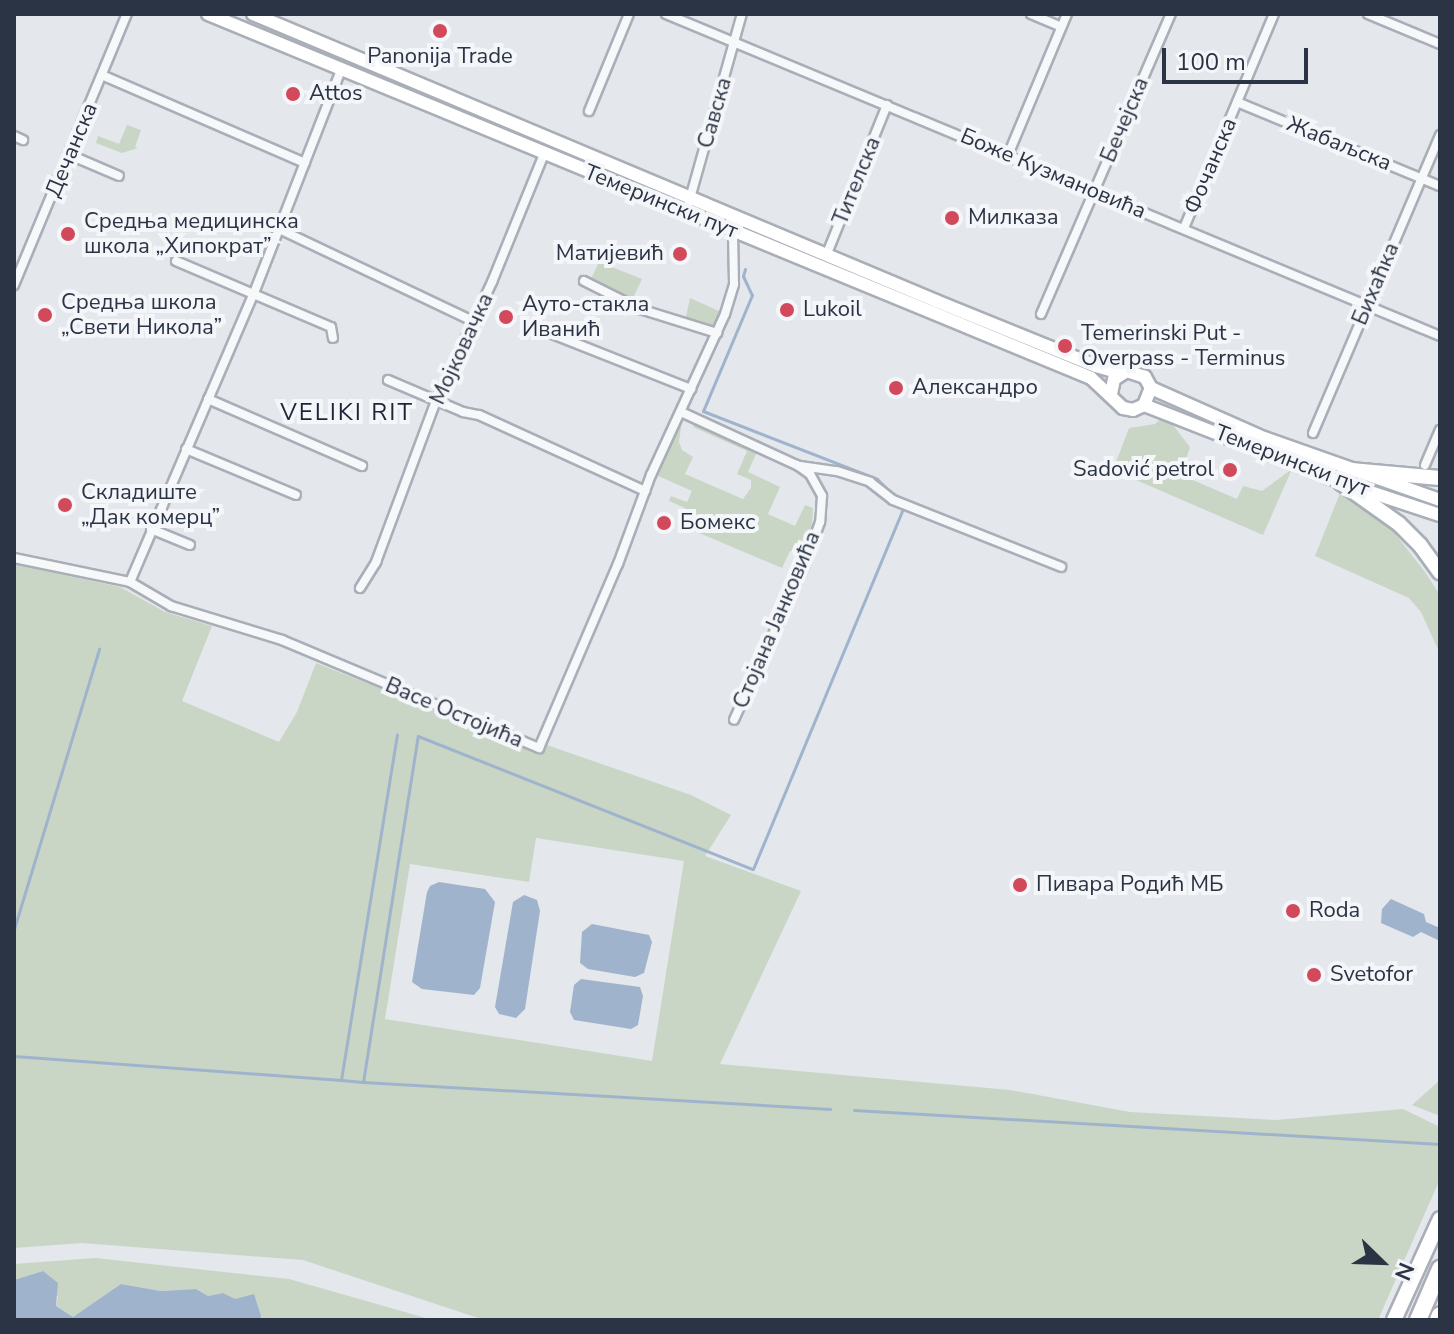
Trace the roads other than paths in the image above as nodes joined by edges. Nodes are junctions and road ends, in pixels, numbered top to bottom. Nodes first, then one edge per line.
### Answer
1 (127, 14) edge
2 (208, 14) edge
3 (253, 14) edge
4 (629, 14) edge
5 (666, 14) edge
6 (742, 14) edge
7 (1031, 14) edge
8 (1067, 14) edge
9 (1171, 14) edge
10 (1274, 14) edge
11 (1369, 14) edge
12 (1061, 27) junction
13 (735, 42) junction
14 (1440, 44) edge
15 (341, 70) junction
16 (104, 76) junction
17 (1237, 102) junction
18 (887, 105) junction
19 (589, 111) dead end
20 (1440, 135) edge
21 (544, 154) junction
22 (70, 155) junction
23 (1008, 155) junction
24 (305, 163) junction
25 (119, 176) dead end
26 (1421, 178) junction
27 (1440, 186) edge
28 (1095, 190) junction
29 (691, 198) junction
30 (685, 212) junction
31 (277, 228) junction
32 (1184, 228) junction
33 (733, 232) junction
34 (826, 256) junction
35 (176, 261) dead end
36 (584, 281) dead end
37 (14, 285) edge
38 (254, 293) junction
39 (1366, 305) junction
40 (1041, 314) dead end
41 (473, 321) junction
42 (537, 328) dead end
43 (717, 333) junction
44 (1440, 336) edge
45 (333, 338) dead end
46 (1121, 373) junction
47 (388, 380) dead end
48 (1151, 388) junction
49 (691, 389) junction
50 (1111, 394) junction
51 (208, 399) junction
52 (436, 401) junction
53 (1144, 405) junction
54 (681, 412) junction
55 (1440, 430) edge
56 (1313, 433) dead end
57 (186, 449) junction
58 (1425, 465) dead end
59 (362, 466) dead end
60 (799, 466) junction
61 (1351, 470) junction
62 (1440, 478) edge
63 (1340, 482) junction
64 (645, 491) junction
65 (296, 495) dead end
66 (1440, 500) edge
67 (1440, 515) edge
68 (151, 529) junction
69 (190, 545) dead end
70 (14, 558) edge
71 (1061, 567) dead end
72 (1440, 573) edge
73 (130, 582) junction
74 (360, 588) dead end
75 (734, 720) dead end
76 (1440, 1219) edge
77 (1440, 1269) edge
78 (1394, 1320) edge
79 (1418, 1320) edge

1 - 16 street, Дечанска
2 - 15 main road, Темерински пут
3 - 29 main road, Темерински пут
4 - 19 street
5 - 13 street, Боже Кузмановића
6 - 13 street, Савска
7 - 12 street
8 - 12 street
9 - 28 street, Бечејска
10 - 17 street, Фочанска
11 - 14 street
12 - 23 street
13 - 18 street, Боже Кузмановића
13 - 29 street, Савска
15 - 21 main road, Темерински пут
15 - 24 street
16 - 22 street, Дечанска
16 - 24 street
17 - 26 street, Жабаљска
17 - 32 street, Фочанска
18 - 23 street, Боже Кузмановића
18 - 34 street, Тителска
20 - 26 street, Бихаћка
21 - 30 main road, Темерински пут
21 - 41 street, Мојковачка
22 - 25 street
22 - 37 street, Дечанска
23 - 28 street, Боже Кузмановића
24 - 31 street
26 - 27 street, Жабаљска
26 - 39 street, Бихаћка
28 - 32 street, Боже Кузмановића
28 - 40 street, Бечејска
29 - 30 street, Савска
29 - 34 main road, Темерински пут
30 - 33 main road, Темерински пут
31 - 38 street
31 - 41 street
32 - 39 street, Боже Кузмановића
33 - 43 street, Васе Остојића
33 - 50 main road, Темерински пут
34 - 46 main road, Темерински пут
35 - 38 street
36 - 43 street
38 - 45 street
38 - 51 street
39 - 44 street, Боже Кузмановића
39 - 56 street, Бихаћка
41 - 52 street, Мојковачка
42 - 49 street
43 - 49 street, Васе Остојића
46 - 48 main road
46 - 50 main road
47 - 52 street
48 - 53 main road
48 - 61 main road, Темерински пут
49 - 54 street, Васе Остојића
50 - 53 main road
51 - 57 street
51 - 59 street
52 - 64 street
52 - 74 street, Мојковачка
53 - 63 main road, Темерински пут
54 - 60 street, Стојана Јанковића
54 - 64 street, Васе Остојића
55 - 58 street
57 - 65 street
57 - 68 street
60 - 71 street
60 - 75 street, Стојана Јанковића
61 - 62 main road
61 - 66 main road, Темерински пут
63 - 67 main road, Темерински пут
63 - 72 main road
64 - 73 street, Васе Остојића
68 - 69 street
68 - 73 street
70 - 73 street
76 - 78 main road
77 - 79 highway

